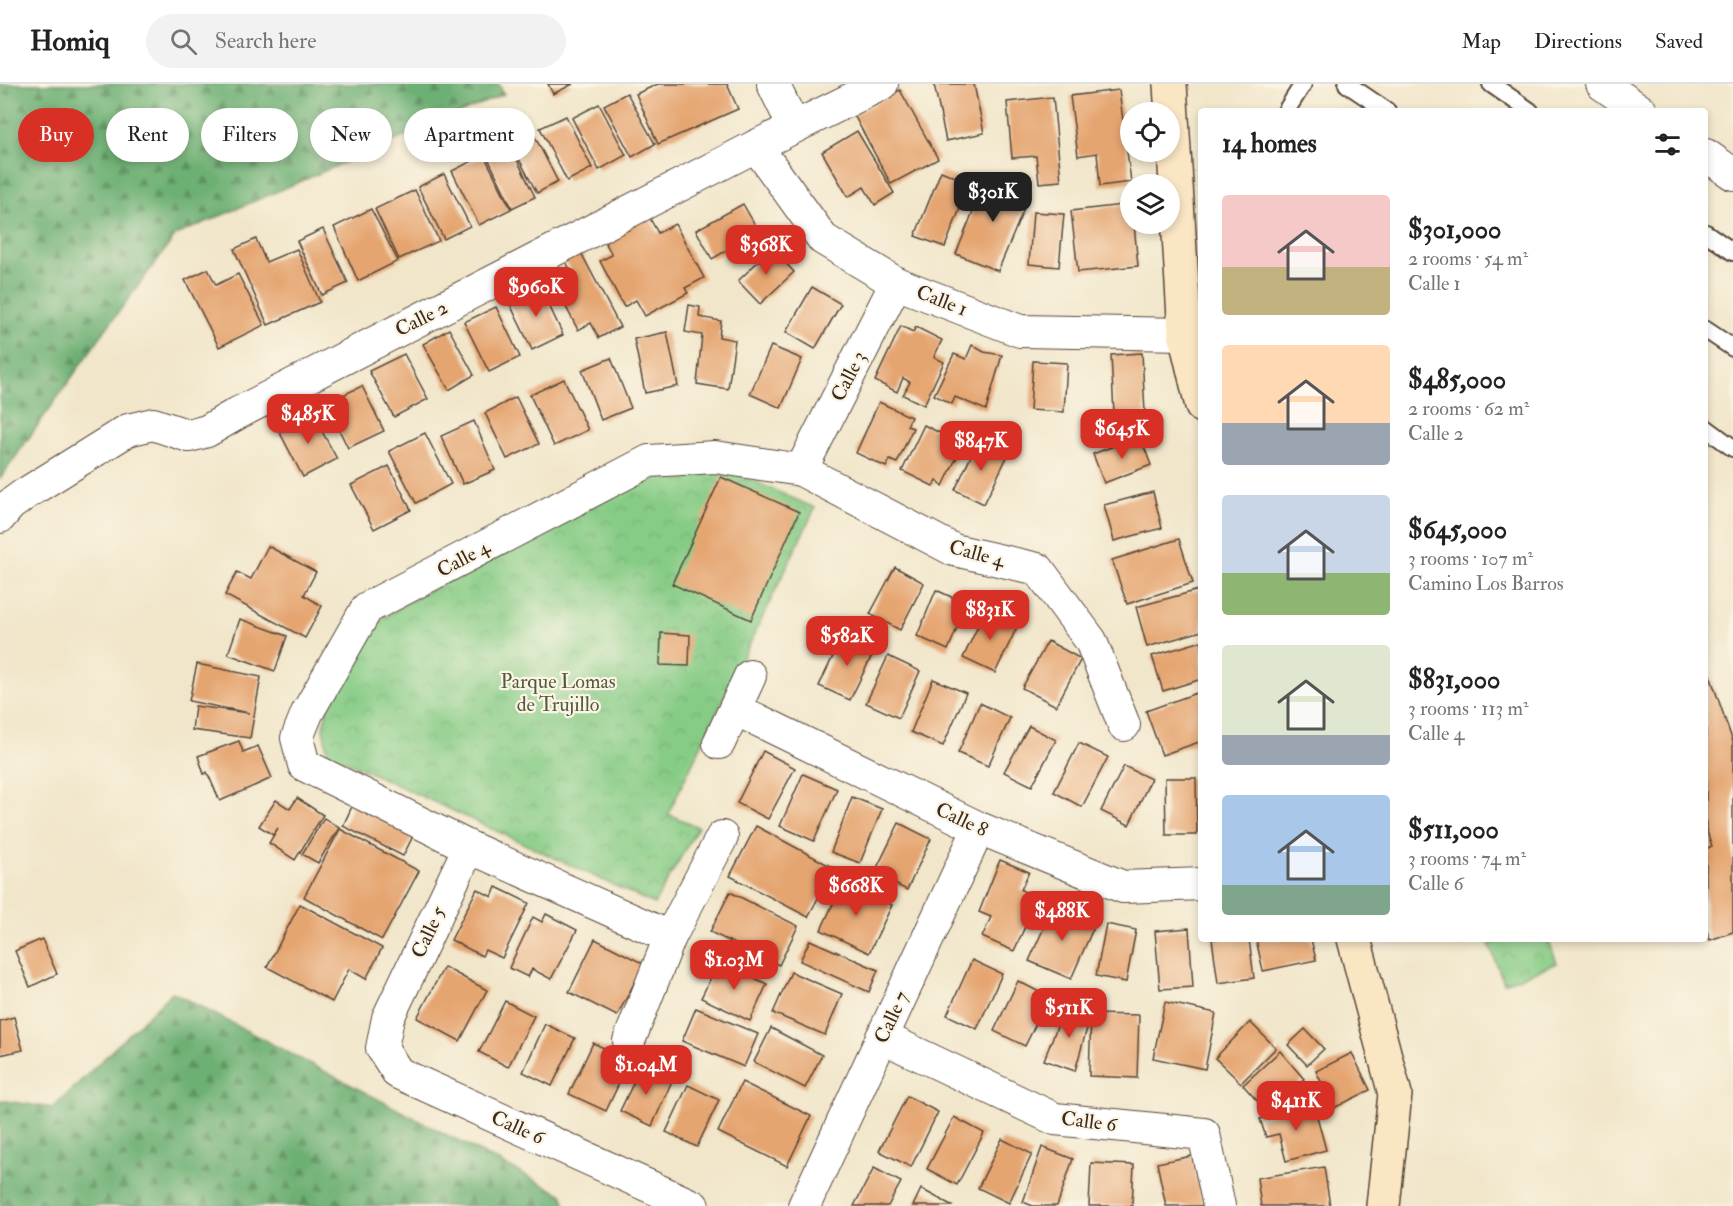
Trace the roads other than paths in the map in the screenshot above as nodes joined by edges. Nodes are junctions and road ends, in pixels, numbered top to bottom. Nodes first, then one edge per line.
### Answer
1 (773, 84) edge
2 (882, 84) edge
3 (1170, 84) edge
4 (1303, 84) edge
5 (1347, 84) edge
6 (1491, 84) edge
7 (1602, 84) edge
8 (1288, 108) edge
9 (1383, 108) edge
10 (1526, 108) edge
11 (1637, 108) edge
12 (794, 127) junction
13 (756, 146) junction
14 (1708, 156) edge
15 (1733, 174) edge
16 (1708, 234) edge
17 (1733, 252) edge
18 (896, 283) junction
19 (1708, 331) edge
20 (1185, 334) junction
21 (1733, 348) edge
22 (1198, 389) edge
23 (1708, 429) edge
24 (1733, 448) edge
25 (801, 470) junction
26 (0, 517) edge
27 (750, 676) dead end
28 (735, 710) junction
29 (1124, 725) dead end
30 (718, 743) dead end
31 (979, 828) junction
32 (722, 837) dead end
33 (469, 847) junction
34 (1198, 884) edge
35 (670, 937) junction
36 (1355, 942) edge
37 (388, 1018) joint
38 (882, 1037) junction
39 (629, 1041) dead end
40 (693, 1206) edge
41 (804, 1206) edge
42 (1219, 1206) edge
43 (1383, 1206) edge

1 - 12 street
2 - 12 street, Calle 2
3 - 20 street
4 - 8 lane
5 - 9 lane
6 - 10 lane
7 - 11 street
12 - 13 street, Calle 2
13 - 18 street, Calle 1
13 - 26 street, Calle 2
14 - 15 street
16 - 17 lane
18 - 20 street, Calle 1
18 - 25 street, Calle 3
19 - 21 lane
20 - 22 street
23 - 24 lane
25 - 29 street, Calle 4
25 - 33 street, Calle 4
27 - 28 street
28 - 30 street
28 - 31 street, Calle 8
31 - 34 street, Calle 8
31 - 38 street, Calle 7
32 - 35 street
33 - 35 street, Calle 4
33 - 37 street, Calle 5
35 - 39 street
36 - 43 street
37 - 40 street, Calle 6
38 - 41 street, Calle 7
38 - 42 street, Calle 6

